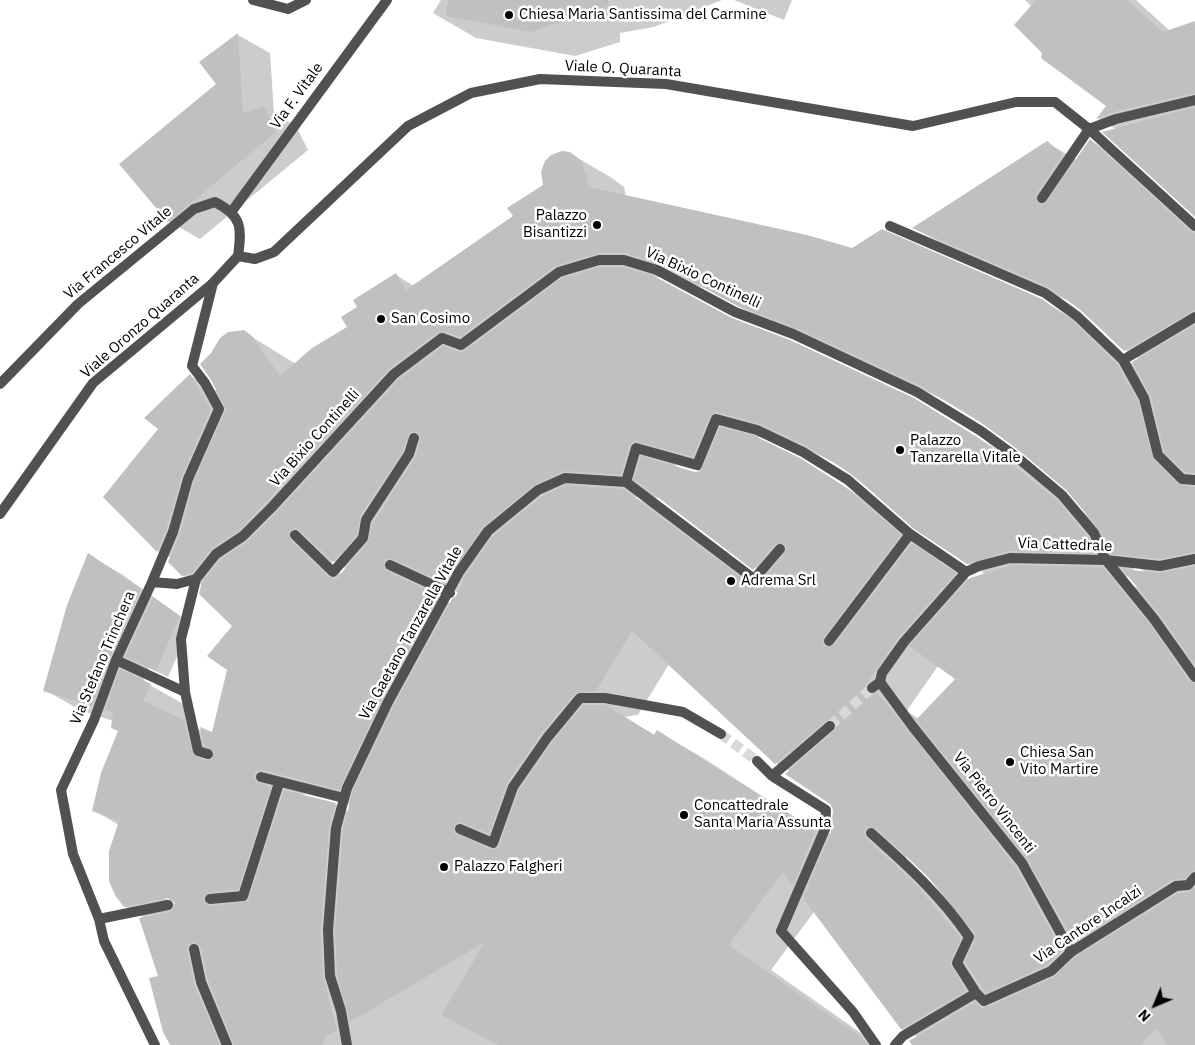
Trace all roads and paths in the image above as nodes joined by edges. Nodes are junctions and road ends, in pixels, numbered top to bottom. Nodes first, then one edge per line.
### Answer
1 (253, 0) edge
2 (306, 0) edge
3 (387, 0) edge
4 (1195, 100) edge
5 (1089, 129) junction
6 (1042, 198) dead end
7 (232, 211) junction
8 (890, 226) dead end
9 (1195, 226) edge
10 (238, 256) junction
11 (213, 283) junction
12 (1195, 317) edge
13 (1123, 360) junction
14 (0, 384) edge
15 (414, 438) dead end
16 (1195, 480) edge
17 (626, 482) junction
18 (0, 514) edge
19 (910, 534) junction
20 (295, 535) dead end
21 (780, 550) dead end
22 (1195, 559) edge
23 (1106, 560) junction
24 (390, 565) dead end
25 (966, 572) junction
26 (196, 579) junction
27 (152, 582) junction
28 (450, 593) junction
29 (829, 641) dead end
30 (116, 660) junction
31 (1195, 677) edge
32 (876, 685) joint
33 (185, 692) junction
34 (830, 726) tunnel mouth
35 (721, 734) tunnel mouth
36 (208, 754) dead end
37 (757, 761) tunnel mouth
38 (772, 776) junction
39 (261, 777) dead end
40 (279, 783) junction
41 (344, 798) junction
42 (460, 830) dead end
43 (871, 833) dead end
44 (1195, 877) edge
45 (210, 900) dead end
46 (168, 905) dead end
47 (99, 919) junction
48 (194, 949) dead end
49 (1071, 952) junction
50 (976, 993) junction
51 (155, 1045) edge
52 (227, 1045) edge
53 (347, 1045) edge
54 (876, 1045) edge
55 (895, 1045) edge

1 - 2 street
3 - 7 street, Via F. Vitale
4 - 5 street
5 - 6 street
5 - 9 street, Viale O. Quaranta
5 - 10 street, Viale O. Quaranta
7 - 10 street
7 - 14 street, Via Francesco Vitale
8 - 13 street
10 - 11 street
11 - 18 street, Viale Oronzo Quaranta
11 - 27 street, Via Stefano Trinchera
12 - 13 street
13 - 16 street
15 - 20 street
17 - 19 street
17 - 21 street
17 - 28 street, Via Gaetano Tanzarella Vitale
19 - 25 street
19 - 29 street
22 - 23 street, Via Cattedrale
23 - 25 street, Via Cattedrale
23 - 26 street, Via Bixio Continelli
23 - 31 street
24 - 28 street
25 - 32 street, Via Cattedrale
26 - 27 street
26 - 33 street
27 - 30 street, Via Stefano Trinchera
28 - 41 street, Via Gaetano Tanzarella Vitale
30 - 33 street
30 - 47 street, Via Stefano Trinchera
32 - 49 street, Via Pietro Vincenti
33 - 36 street
34 - 38 street
35 - 42 street
37 - 38 street
38 - 54 street
39 - 40 street
40 - 41 street
40 - 45 street
41 - 53 street, Via Gaetano Tanzarella Vitale
43 - 50 street
44 - 49 street, Via Cantore Incalzi
46 - 47 street
47 - 51 street, Via Stefano Trinchera
48 - 52 street
49 - 50 street, Via Cantore Incalzi
50 - 55 street

